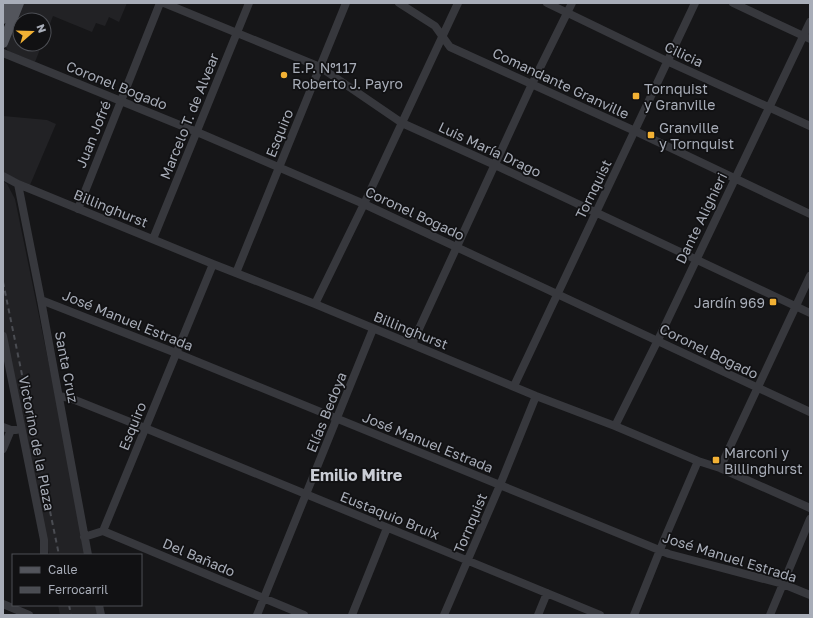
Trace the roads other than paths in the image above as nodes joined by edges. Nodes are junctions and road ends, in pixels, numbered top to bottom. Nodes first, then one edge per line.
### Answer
1 (10, 3) edge
2 (19, 3) edge
3 (160, 3) edge
4 (164, 3) edge
5 (249, 3) edge
6 (346, 3) edge
7 (399, 3) edge
8 (458, 3) edge
9 (547, 3) edge
10 (572, 3) edge
11 (695, 3) edge
12 (733, 3) edge
13 (567, 12) junction
14 (3, 19) edge
15 (810, 22) edge
16 (237, 32) junction
17 (442, 37) junction
18 (807, 37) edge
19 (3, 43) edge
20 (3, 53) edge
21 (667, 61) junction
22 (320, 67) junction
23 (532, 84) junction
24 (120, 101) junction
25 (769, 108) junction
26 (402, 123) junction
27 (810, 126) edge
28 (635, 131) junction
29 (197, 132) junction
30 (495, 165) junction
31 (280, 167) junction
32 (3, 176) edge
33 (735, 179) junction
34 (18, 184) junction
35 (364, 204) junction
36 (78, 208) junction
37 (596, 213) junction
38 (810, 214) edge
39 (153, 239) junction
40 (456, 247) junction
41 (696, 260) junction
42 (213, 264) junction
43 (236, 273) junction
44 (810, 276) edge
45 (556, 294) junction
46 (41, 300) junction
47 (315, 304) junction
48 (796, 307) junction
49 (810, 314) edge
50 (373, 329) junction
51 (3, 336) edge
52 (658, 340) junction
53 (412, 344) junction
54 (176, 353) junction
55 (514, 386) junction
56 (758, 388) junction
57 (59, 396) junction
58 (536, 396) junction
59 (810, 412) edge
60 (338, 420) junction
61 (615, 426) junction
62 (145, 428) junction
63 (7, 429) edge
64 (21, 429) junction
65 (3, 449) edge
66 (698, 461) junction
67 (720, 468) junction
68 (500, 485) junction
69 (306, 495) junction
70 (810, 508) edge
71 (810, 519) edge
72 (387, 528) junction
73 (103, 531) junction
74 (84, 537) junction
75 (660, 550) junction
76 (44, 554) edge
77 (88, 554) edge
78 (468, 560) junction
79 (782, 584) junction
80 (546, 593) junction
81 (810, 596) edge
82 (263, 598) junction
83 (3, 604) edge
84 (25, 612) edge
85 (257, 615) edge
86 (304, 615) edge
87 (352, 615) edge
88 (444, 615) edge
89 (538, 615) edge
90 (600, 615) edge
91 (634, 615) edge
92 (770, 615) edge

1 - 14 main road
2 - 19 main road
3 - 24 street, Juan Jofré
4 - 16 street, Luis María Drago
5 - 16 street, Marcelo T. de Alvear
6 - 22 street, Esquiro
7 - 17 street, Comandante Granville
8 - 17 street
9 - 13 street, Cilicia
10 - 13 street
11 - 21 street, Tornquist
12 - 18 street
13 - 21 street, Cilicia
13 - 23 street
15 - 18 street, Dante Alighieri
16 - 22 street, Luis María Drago
16 - 29 street, Marcelo T. de Alvear
17 - 23 street, Comandante Granville
17 - 26 street
18 - 25 street, Dante Alighieri
20 - 24 street, Coronel Bogado
21 - 25 street, Cilicia
21 - 28 street, Tornquist
22 - 26 street, Luis María Drago
22 - 31 street, Esquiro
23 - 28 street, Comandante Granville
23 - 30 street
24 - 29 street, Coronel Bogado
24 - 36 street, Juan Jofré
25 - 27 street, Cilicia
25 - 33 street, Dante Alighieri
26 - 30 street, Luis María Drago
26 - 35 street
28 - 33 street, Comandante Granville
28 - 37 street, Tornquist
29 - 31 street, Coronel Bogado
29 - 39 street, Marcelo T. de Alvear
30 - 37 street, Luis María Drago
30 - 40 street
31 - 35 street, Coronel Bogado
31 - 43 street, Esquiro
32 - 34 street, Billinghurst
33 - 38 street, Comandante Granville
33 - 41 street, Dante Alighieri
34 - 36 street, Billinghurst
34 - 46 street, Santa Cruz
35 - 40 street, Coronel Bogado
35 - 47 street
36 - 39 street, Billinghurst
37 - 41 street, Luis María Drago
37 - 45 street, Tornquist
39 - 42 street, Billinghurst
40 - 45 street, Coronel Bogado
40 - 53 street
41 - 48 street, Luis María Drago
41 - 52 street, Dante Alighieri
42 - 43 street, Billinghurst
42 - 54 street, Esquiro
43 - 47 street, Billinghurst
44 - 48 street
45 - 52 street, Coronel Bogado
45 - 55 street, Tornquist
46 - 54 street, José Manuel Estrada
46 - 57 street, Santa Cruz
47 - 50 street, Billinghurst
48 - 49 street, Luis María Drago
48 - 56 street
50 - 53 street, Billinghurst
50 - 60 street, Elías Bedoya
51 - 64 street, Victorino de la Plaza
52 - 56 street, Coronel Bogado
52 - 61 street, Dante Alighieri
53 - 55 street, Billinghurst
54 - 60 street, José Manuel Estrada
54 - 62 street, Esquiro
55 - 58 street, Billinghurst
56 - 59 street, Coronel Bogado
56 - 67 street
57 - 62 street, Eustaquio Bruix
57 - 74 street, Santa Cruz
58 - 61 street, Billinghurst
58 - 68 street, Tornquist
60 - 68 street, José Manuel Estrada
60 - 69 street, Elías Bedoya
61 - 66 street, Billinghurst
62 - 69 street, Eustaquio Bruix
62 - 73 street, Esquiro
63 - 64 street
63 - 65 street
64 - 76 street, Victorino de la Plaza
66 - 67 street, Billinghurst
66 - 75 street
67 - 70 street, Billinghurst
68 - 75 street, José Manuel Estrada
68 - 78 street, Tornquist
69 - 72 street, Eustaquio Bruix
69 - 82 street, Elías Bedoya
71 - 79 street
72 - 78 street, Eustaquio Bruix
72 - 87 street
73 - 74 street
73 - 82 street, Del Bañado
74 - 77 street, Santa Cruz
75 - 79 street, José Manuel Estrada
75 - 91 street
78 - 80 street, Eustaquio Bruix
78 - 88 street, Tornquist
79 - 81 street, José Manuel Estrada
79 - 92 street
80 - 89 street
80 - 90 street, Eustaquio Bruix
82 - 85 street, Elías Bedoya
82 - 86 street, Del Bañado
83 - 84 street

